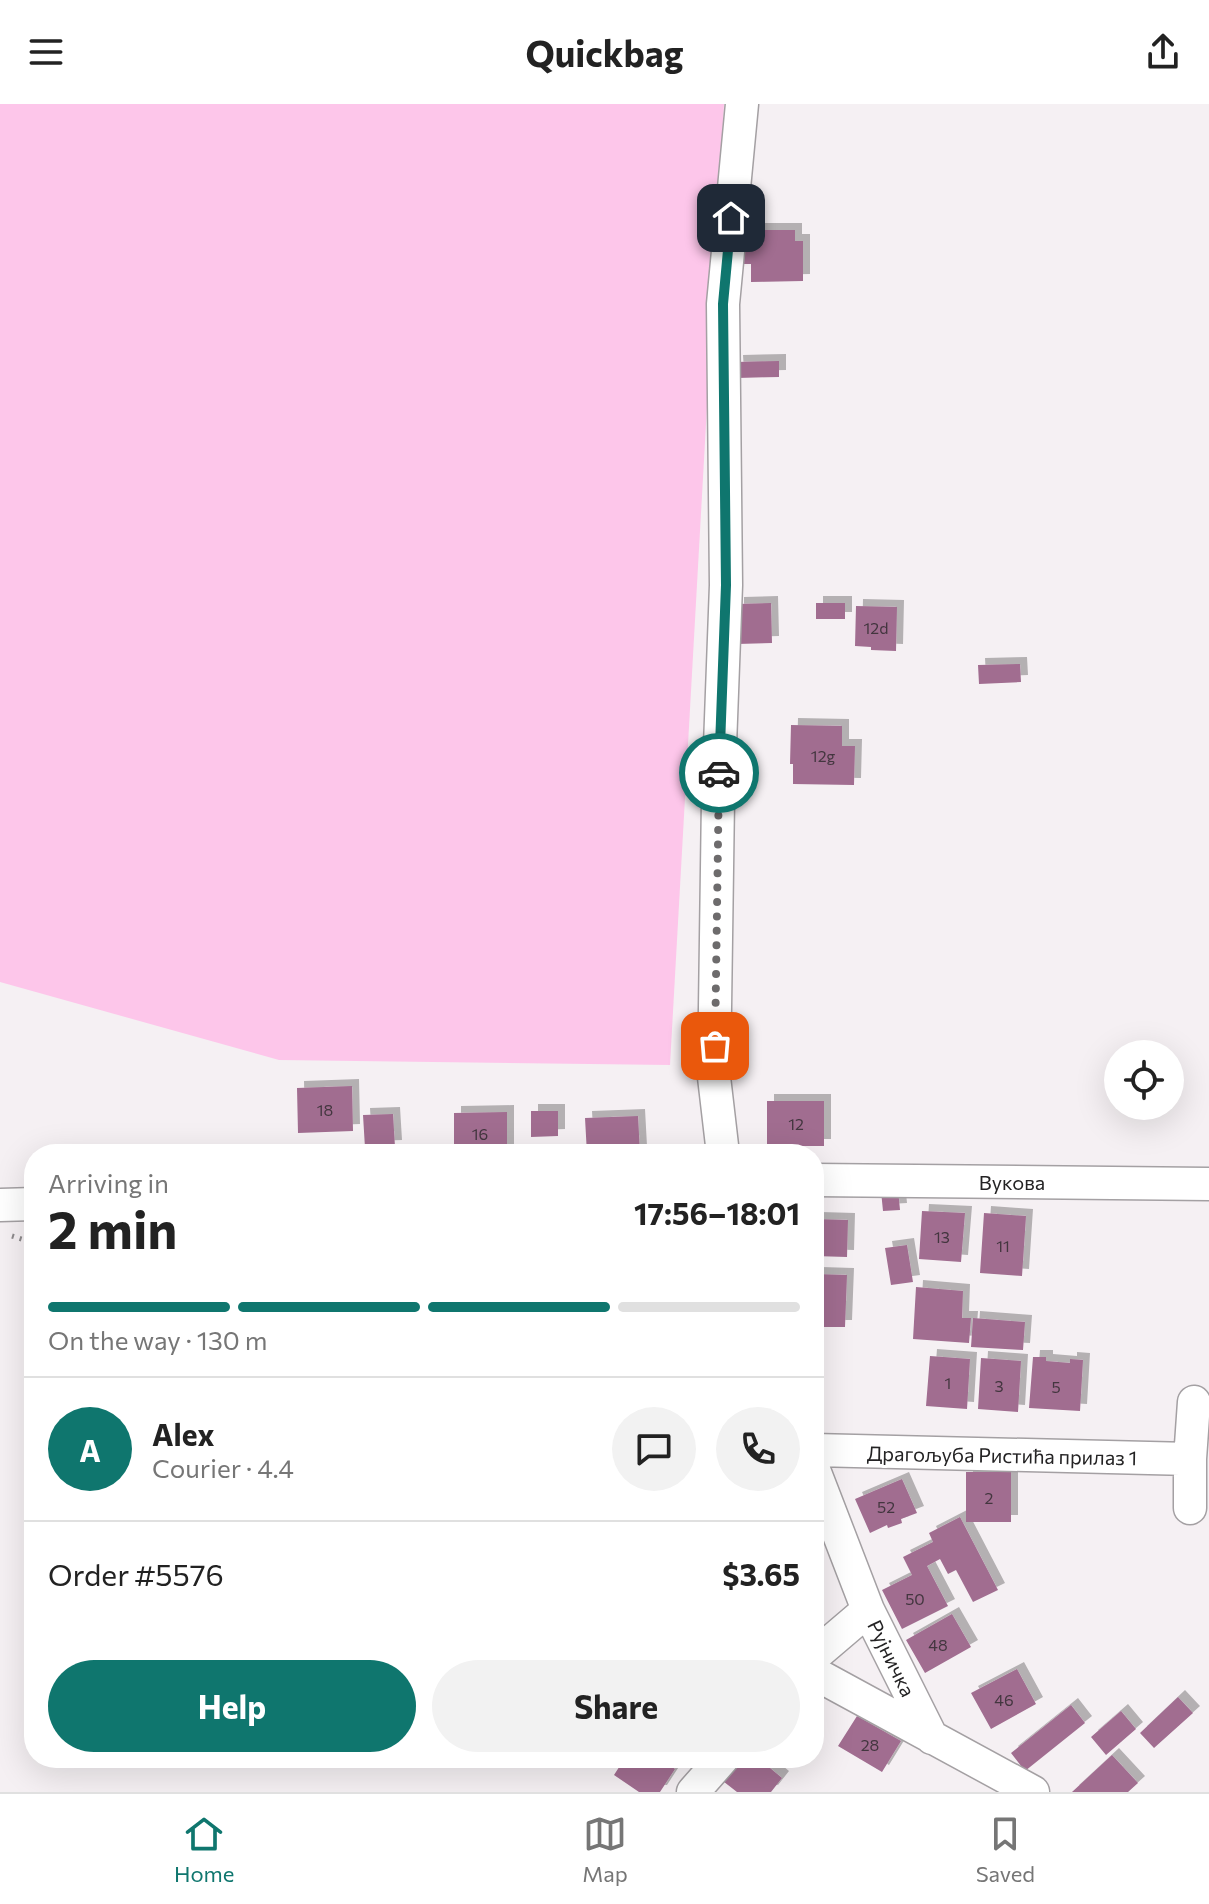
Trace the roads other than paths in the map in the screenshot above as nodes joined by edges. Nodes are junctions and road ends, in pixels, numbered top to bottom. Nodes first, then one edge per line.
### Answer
1 (742, 104) edge
2 (722, 1144) edge
3 (824, 1180) edge
4 (1209, 1184) edge
5 (24, 1209) edge
6 (3, 1220) edge
7 (1194, 1402) dead end
8 (824, 1450) edge
9 (1190, 1459) junction
10 (824, 1496) edge
11 (1190, 1508) dead end
12 (868, 1610) junction
13 (824, 1647) edge
14 (824, 1679) edge
15 (932, 1738) junction
16 (714, 1768) edge
17 (693, 1792) edge
18 (1033, 1792) edge

1 - 2 street
3 - 4 street, Вукова
5 - 6 street
7 - 9 street
8 - 9 street, Драгољуба Ристића прилаз 1
9 - 11 street
10 - 12 street, Рујничка
12 - 13 street
12 - 15 street, Рујничка
14 - 15 street
15 - 18 street
16 - 17 street

